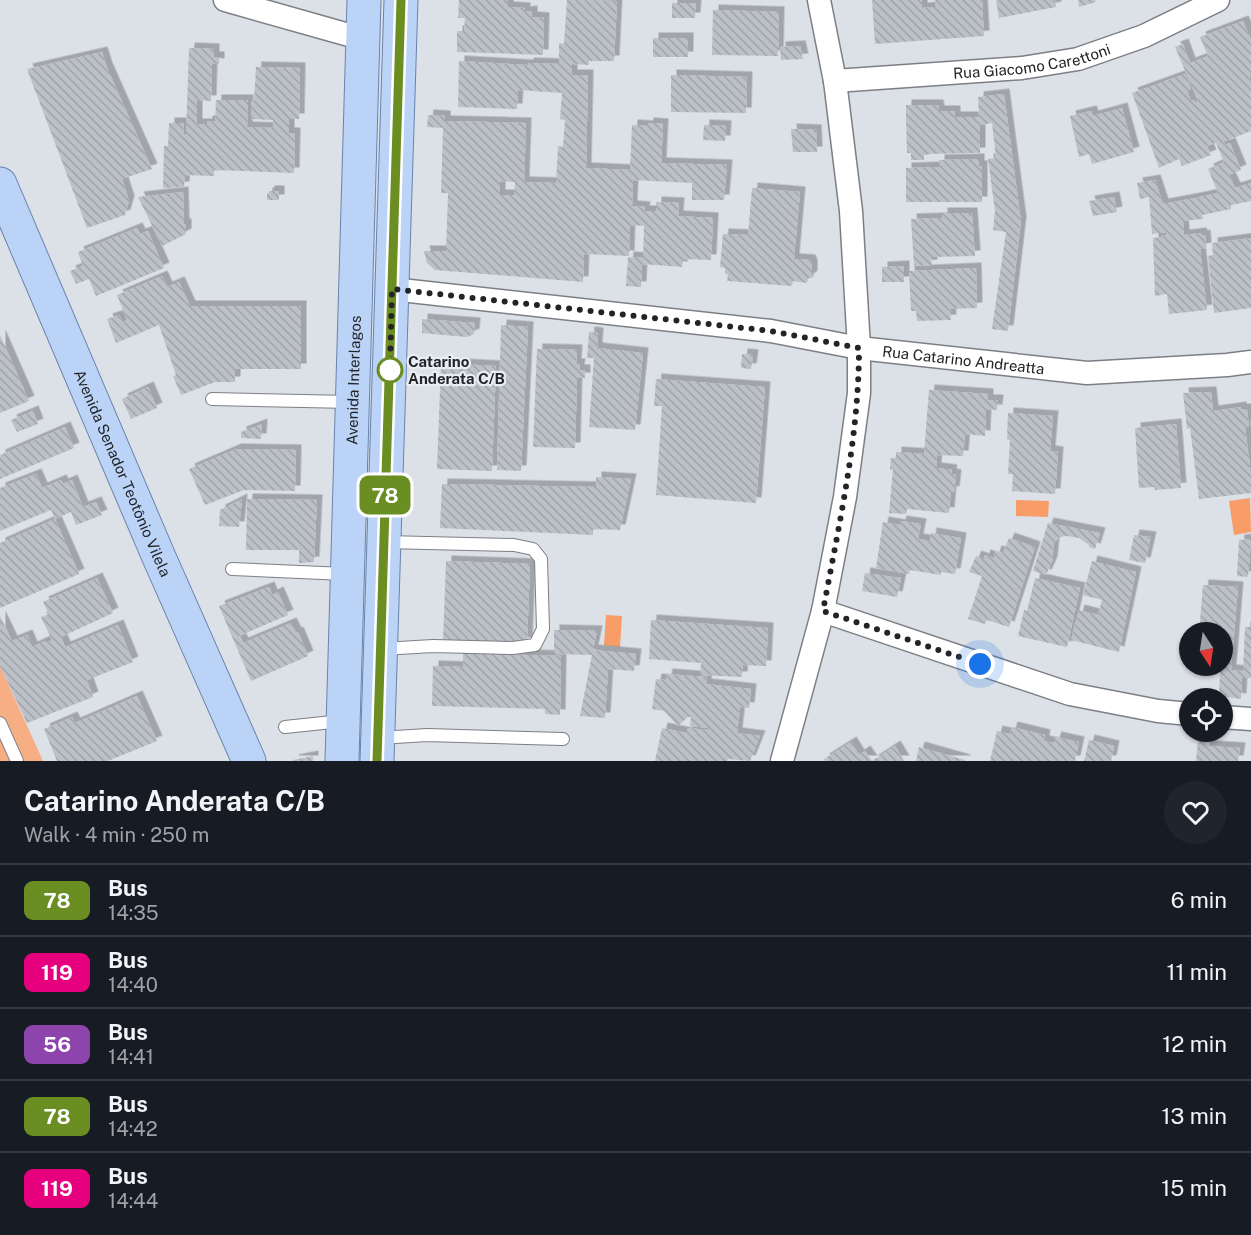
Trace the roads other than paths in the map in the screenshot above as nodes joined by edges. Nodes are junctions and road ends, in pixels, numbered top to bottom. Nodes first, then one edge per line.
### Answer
1 (225, 0) edge
2 (364, 0) edge
3 (401, 0) edge
4 (819, 0) edge
5 (1218, 0) edge
6 (363, 39) junction
7 (835, 81) junction
8 (0, 184) edge
9 (392, 289) junction
10 (859, 348) junction
11 (1251, 362) edge
12 (212, 399) dead end
13 (352, 402) junction
14 (384, 542) junction
15 (232, 569) dead end
16 (347, 574) junction
17 (823, 611) junction
18 (380, 649) junction
19 (1179, 713) edge
20 (1233, 718) edge
21 (1251, 719) edge
22 (343, 721) junction
23 (0, 723) edge
24 (285, 727) dead end
25 (563, 740) dead end
26 (377, 750) edge
27 (17, 761) edge
28 (249, 761) edge
29 (342, 761) edge
30 (783, 761) edge

1 - 6 street
2 - 6 main road, Avenida Interlagos
3 - 9 main road
4 - 7 street
5 - 7 street, Rua Giacomo Carettoni
6 - 13 main road, Avenida Interlagos
7 - 10 street
8 - 28 main road, Avenida Senador Teotônio Vilela
9 - 10 street, Rua Catarino Andreatta
9 - 14 main road
10 - 11 street, Rua Catarino Andreatta
10 - 17 street
12 - 13 lane
13 - 16 main road, Avenida Interlagos
14 - 18 main road
14 - 18 lane
15 - 16 lane
16 - 22 main road, Avenida Interlagos
17 - 19 street
17 - 30 street
18 - 26 main road
20 - 21 street
22 - 24 lane
22 - 29 main road, Avenida Interlagos
23 - 27 lane
25 - 26 lane

